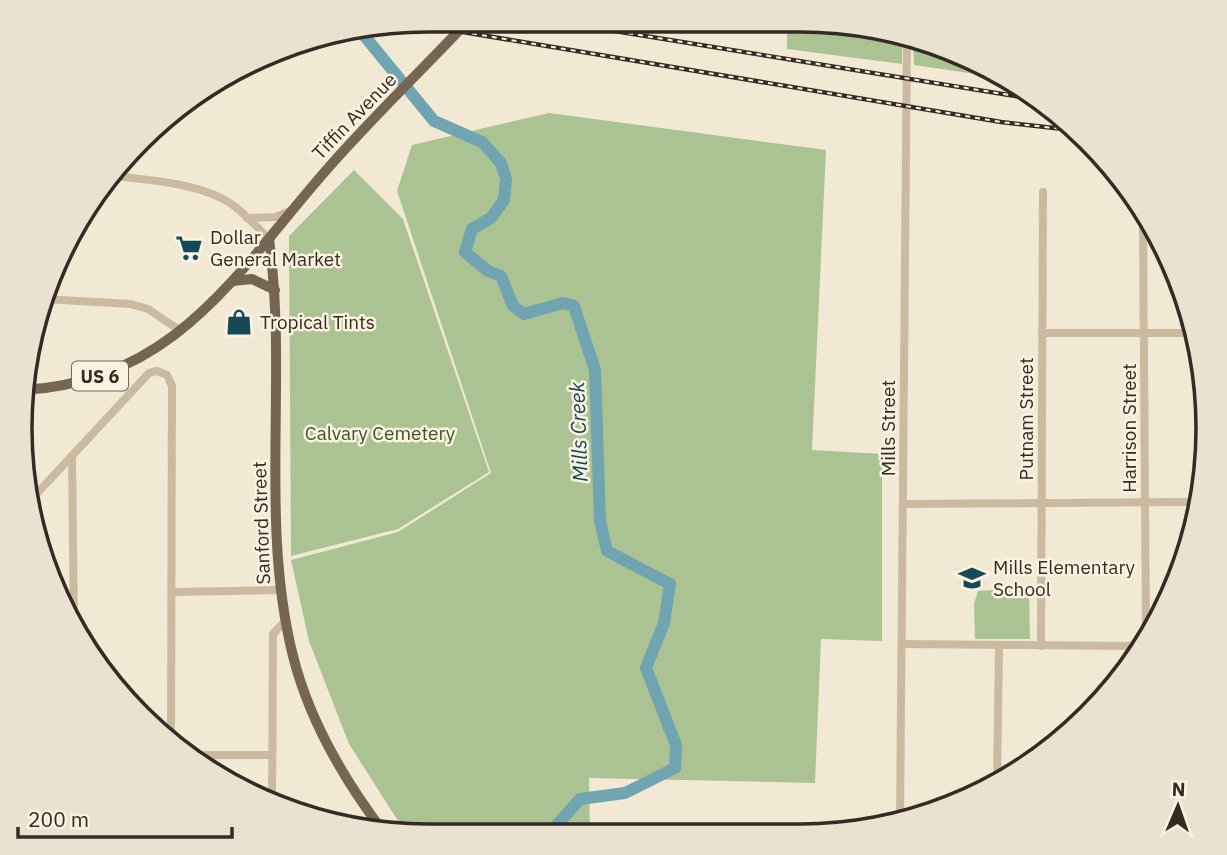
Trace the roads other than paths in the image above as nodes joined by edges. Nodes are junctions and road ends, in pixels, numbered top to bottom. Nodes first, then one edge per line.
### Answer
1 (458, 32) edge
2 (907, 47) edge
3 (121, 177) edge
4 (1043, 192) dead end
5 (296, 208) junction
6 (247, 218) junction
7 (1143, 232) edge
8 (269, 239) junction
9 (233, 281) junction
10 (275, 290) junction
11 (53, 300) edge
12 (181, 331) junction
13 (1042, 333) junction
14 (1144, 333) junction
15 (1184, 333) edge
16 (33, 390) edge
17 (72, 458) junction
18 (37, 494) edge
19 (1145, 502) junction
20 (1188, 502) edge
21 (903, 504) junction
22 (1042, 504) junction
23 (280, 590) junction
24 (173, 592) junction
25 (74, 606) edge
26 (1146, 619) edge
27 (285, 621) junction
28 (902, 644) junction
29 (999, 646) junction
30 (1041, 646) junction
31 (1130, 646) edge
32 (171, 729) edge
33 (204, 755) edge
34 (272, 755) junction
35 (997, 770) edge
36 (272, 791) edge
37 (900, 810) edge
38 (375, 820) edge

1 - 5 main road, Tiffin Avenue / US 6
2 - 21 street, Mills Street
3 - 6 street
4 - 13 street, Putnam Street
5 - 6 street
5 - 8 main road, Tiffin Avenue / US 6
6 - 8 street
7 - 14 street, Harrison Street
8 - 9 main road, US 6
8 - 10 main road, Sanford Street
9 - 10 main road
9 - 12 main road, US 6
10 - 23 main road, Sanford Street
11 - 12 street
12 - 16 main road, US 6
13 - 14 street
13 - 22 street, Putnam Street
14 - 15 street
14 - 19 street, Harrison Street
17 - 18 street
17 - 24 street
17 - 25 street
19 - 20 street
19 - 22 street
19 - 26 street, Harrison Street
21 - 22 street
21 - 28 street, Mills Street
22 - 30 street, Putnam Street
23 - 24 street
23 - 27 main road, Sanford Street
24 - 32 street
27 - 34 street
27 - 38 main road, Sanford Street
28 - 29 street
28 - 37 street, Mills Street
29 - 30 street
29 - 35 street
30 - 31 street
33 - 34 street
34 - 36 street

